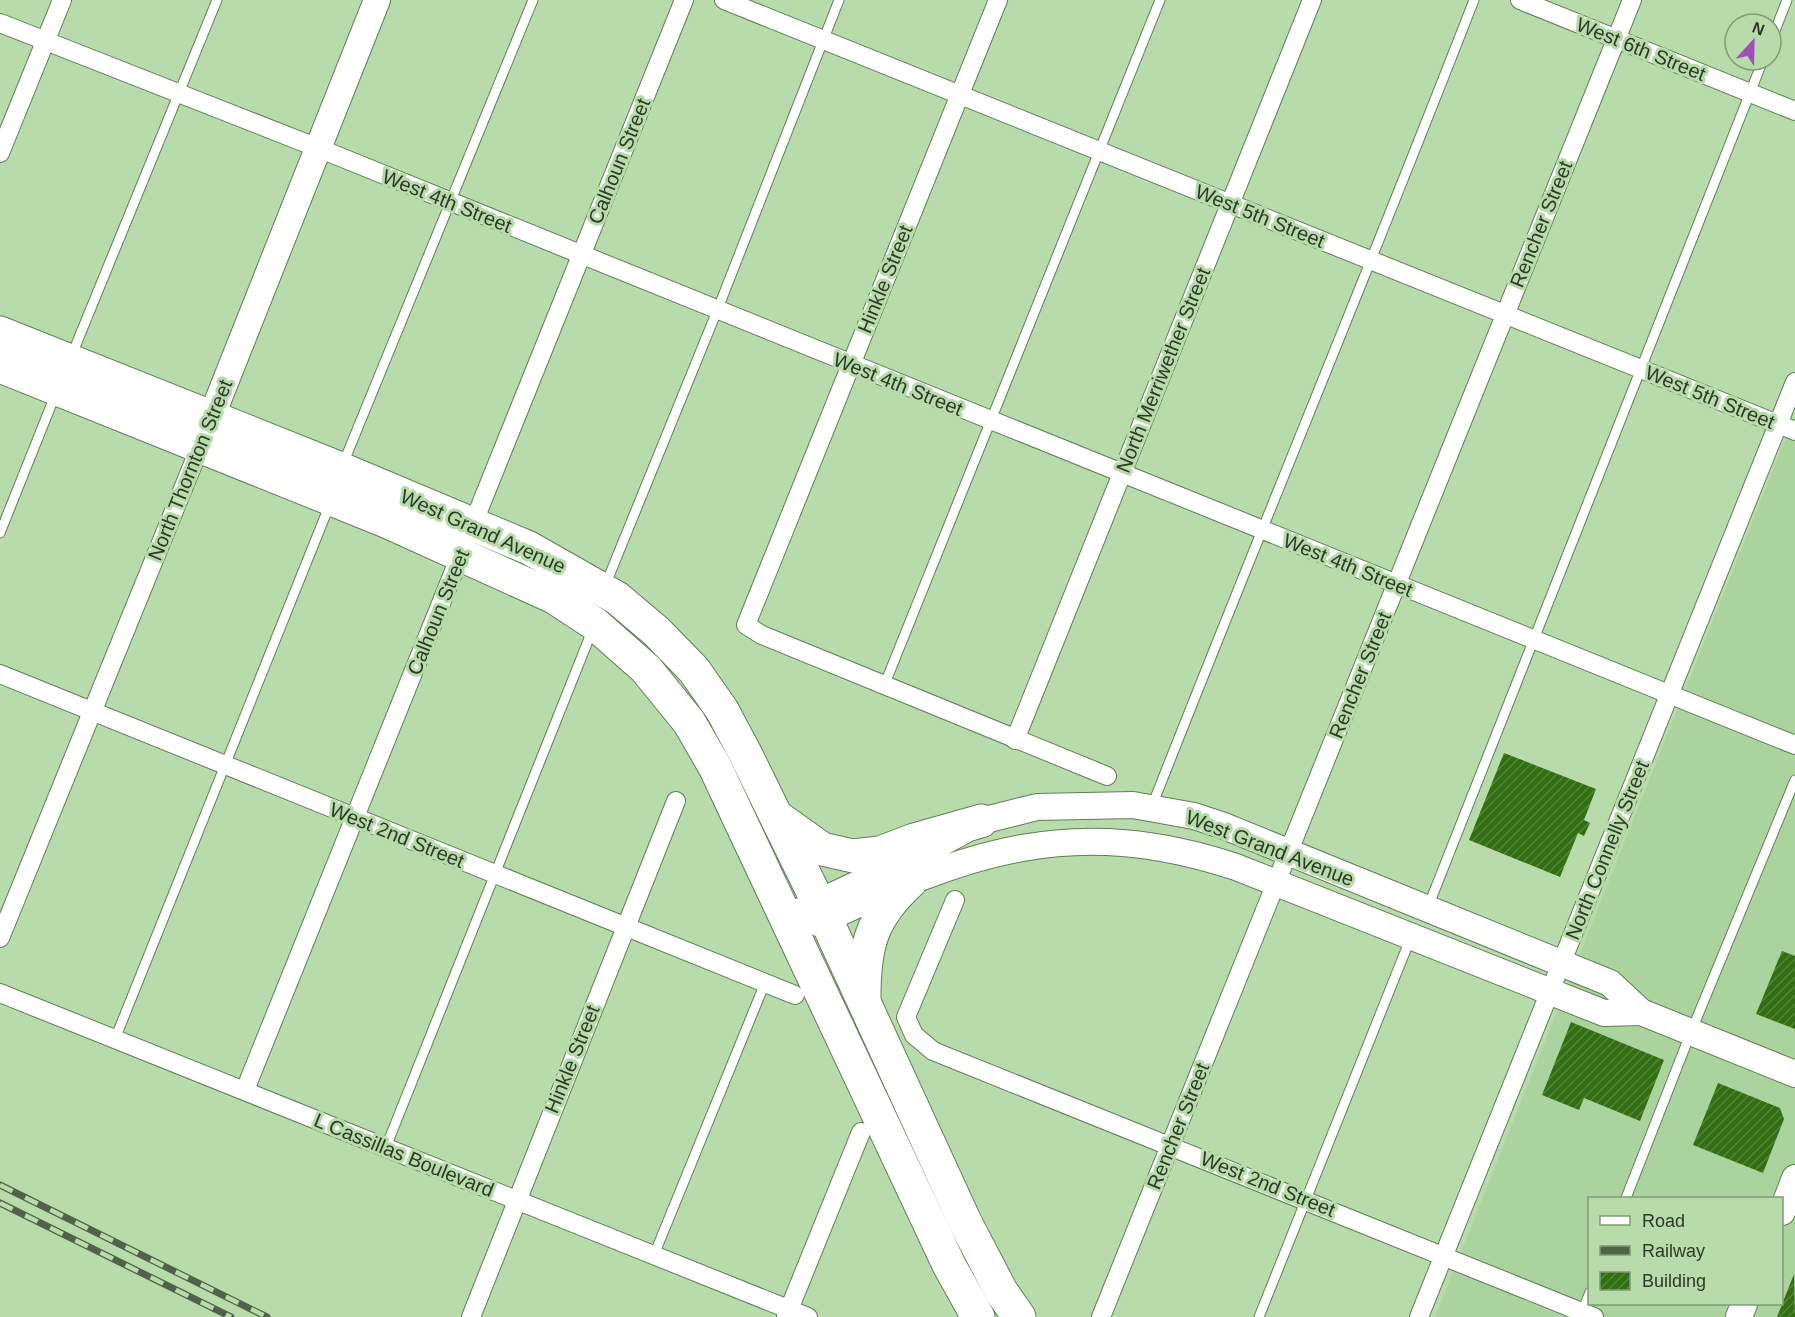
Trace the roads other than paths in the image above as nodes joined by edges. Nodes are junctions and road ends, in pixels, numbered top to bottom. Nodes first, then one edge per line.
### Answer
1 (62, 0) edge
2 (217, 0) edge
3 (377, 0) edge
4 (533, 0) edge
5 (684, 0) edge
6 (724, 0) edge
7 (839, 0) edge
8 (998, 0) edge
9 (1160, 0) edge
10 (1312, 0) edge
11 (1474, 0) edge
12 (1520, 0) edge
13 (1632, 0) edge
14 (0, 23) edge
15 (1616, 38) junction
16 (823, 40) junction
17 (45, 41) junction
18 (1758, 72) edge
19 (1750, 93) junction
20 (179, 94) junction
21 (960, 95) junction
22 (1795, 111) edge
23 (318, 148) junction
24 (1100, 151) junction
25 (0, 153) edge
26 (451, 203) junction
27 (1230, 204) junction
28 (581, 256) junction
29 (1372, 261) junction
30 (717, 311) junction
31 (1505, 314) junction
32 (0, 333) edge
33 (70, 359) junction
34 (851, 365) junction
35 (0, 366) edge
36 (1640, 369) junction
37 (1795, 382) edge
38 (58, 389) junction
39 (211, 417) junction
40 (992, 422) junction
41 (1787, 428) edge
42 (200, 447) junction
43 (1122, 474) junction
44 (336, 484) junction
45 (1261, 530) junction
46 (0, 532) edge
47 (467, 539) junction
48 (1396, 585) junction
49 (604, 590) junction
50 (595, 624) junction
51 (1535, 640) junction
52 (0, 674) edge
53 (884, 686) junction
54 (1669, 695) junction
55 (92, 710) junction
56 (1015, 740) junction
57 (1795, 745) edge
58 (226, 765) junction
59 (1107, 776) dead end
60 (1795, 780) edge
61 (676, 801) dead end
62 (1151, 808) junction
63 (355, 818) junction
64 (777, 818) junction
65 (981, 821) junction
66 (1288, 853) junction
67 (493, 873) junction
68 (910, 882) junction
69 (1276, 884) junction
70 (955, 900) dead end
71 (1427, 909) junction
72 (822, 912) junction
73 (625, 926) junction
74 (790, 926) junction
75 (1411, 936) junction
76 (0, 938) edge
77 (1561, 963) junction
78 (765, 983) junction
79 (1550, 992) junction
80 (0, 993) edge
81 (795, 995) dead end
82 (864, 1005) junction
83 (1641, 1012) junction
84 (1690, 1032) junction
85 (115, 1039) junction
86 (1795, 1074) edge
87 (245, 1090) junction
88 (861, 1132) dead end
89 (1171, 1145) junction
90 (386, 1147) junction
91 (1795, 1178) edge
92 (1626, 1197) edge
93 (1305, 1199) junction
94 (516, 1200) junction
95 (1783, 1209) edge
96 (654, 1255) junction
97 (1444, 1255) junction
98 (788, 1313) edge
99 (1585, 1315) edge
100 (471, 1317) edge
101 (808, 1317) edge
102 (978, 1317) edge
103 (1019, 1317) edge
104 (1101, 1317) edge
105 (1259, 1317) edge
106 (1419, 1317) edge

1 - 17 street
2 - 20 lane
3 - 23 main road, North Thornton Street
4 - 26 lane
5 - 28 street, Calhoun Street
6 - 16 street, West 5th Street
7 - 16 lane
8 - 21 street, Hinkle Street
9 - 24 lane
10 - 27 street, North Merriwether Street
11 - 29 lane
12 - 15 street, West 6th Street
13 - 15 street, Rencher Street
14 - 17 street, West 4th Street
15 - 19 street, West 6th Street
15 - 31 street, Rencher Street
16 - 21 street, West 5th Street
16 - 30 lane
17 - 20 street, West 4th Street
17 - 25 street
18 - 19 lane
19 - 22 street, West 6th Street
19 - 36 lane
20 - 23 street, West 4th Street
20 - 33 lane
21 - 24 street, West 5th Street
21 - 34 street, Hinkle Street
23 - 26 street, West 4th Street
23 - 39 main road, North Thornton Street
24 - 27 street, West 5th Street
24 - 40 lane
26 - 28 street, West 4th Street
26 - 44 lane
27 - 29 street, West 5th Street
27 - 43 street, North Merriwether Street
28 - 30 street, West 4th Street
28 - 47 street, Calhoun Street
29 - 31 street, West 5th Street
29 - 45 lane
30 - 34 street, West 4th Street
30 - 49 lane
31 - 36 street, West 5th Street
31 - 48 street, Rencher Street
32 - 33 highway, West Grand Avenue
33 - 39 highway, West Grand Avenue
34 - 40 street, West 4th Street
34 - 53 street, Hinkle Street
35 - 38 highway, West Grand Avenue
36 - 41 street, West 5th Street
36 - 51 lane
37 - 41 street, North Connelly Street
38 - 42 highway, West Grand Avenue
38 - 46 lane
39 - 42 main road, North Thornton Street
39 - 44 highway, West Grand Avenue
40 - 43 street, West 4th Street
40 - 53 lane
41 - 54 street, North Connelly Street
42 - 44 highway, West Grand Avenue
42 - 55 street, North Thornton Street
43 - 45 street, West 4th Street
43 - 56 street, North Merriwether Street
44 - 47 highway, West Grand Avenue
44 - 58 lane
45 - 48 street, West 4th Street
45 - 62 lane
47 - 49 highway, West Grand Avenue
47 - 50 highway, West Grand Avenue
47 - 63 street, Calhoun Street
48 - 51 street, West 4th Street
48 - 66 street, Rencher Street
49 - 64 highway, West Grand Avenue
50 - 67 lane
50 - 74 highway, West Grand Avenue
51 - 54 street, West 4th Street
51 - 71 lane
52 - 55 street, West 2nd Street
53 - 56 street
54 - 57 street, West 4th Street
54 - 77 street, North Connelly Street
55 - 58 street, West 2nd Street
55 - 76 street, North Thornton Street
56 - 59 street
58 - 63 street, West 2nd Street
58 - 85 lane
60 - 84 lane
61 - 73 street, Hinkle Street
62 - 65 main road, West Grand Avenue
62 - 66 main road, West Grand Avenue
63 - 67 street, West 2nd Street
63 - 87 street, Calhoun Street
64 - 65 highway
64 - 72 highway, West Grand Avenue
65 - 72 main road, West Grand Avenue
66 - 69 street, Rencher Street
66 - 71 main road, West Grand Avenue
67 - 73 street, West 2nd Street
67 - 90 lane
68 - 69 main road, West Grand Avenue
68 - 72 main road, West Grand Avenue
68 - 82 highway
69 - 75 main road, West Grand Avenue
69 - 89 street, Rencher Street
70 - 89 street, West 2nd Street
71 - 77 main road, West Grand Avenue
72 - 74 main road, West Grand Avenue
72 - 82 highway
73 - 78 street, West 2nd Street
73 - 94 street, Hinkle Street
74 - 102 highway
75 - 79 main road, West Grand Avenue
75 - 93 lane
77 - 79 street, North Connelly Street
77 - 83 main road, West Grand Avenue
78 - 81 street, West 2nd Street
78 - 96 lane
79 - 83 main road, West Grand Avenue
79 - 97 street, North Connelly Street
80 - 85 street, L Cassillas Boulevard
82 - 103 highway
83 - 84 main road, West Grand Avenue
84 - 86 main road, West Grand Avenue
84 - 92 lane
85 - 87 street, L Cassillas Boulevard
87 - 90 street, L Cassillas Boulevard
88 - 98 street
89 - 93 street, West 2nd Street
89 - 104 street, Rencher Street
90 - 94 street, L Cassillas Boulevard
91 - 95 main road
93 - 97 street, West 2nd Street
93 - 105 lane
94 - 96 street, L Cassillas Boulevard
94 - 100 street, Hinkle Street
96 - 98 street, L Cassillas Boulevard
97 - 99 street, West 2nd Street
97 - 106 street, North Connelly Street
98 - 101 street, L Cassillas Boulevard

